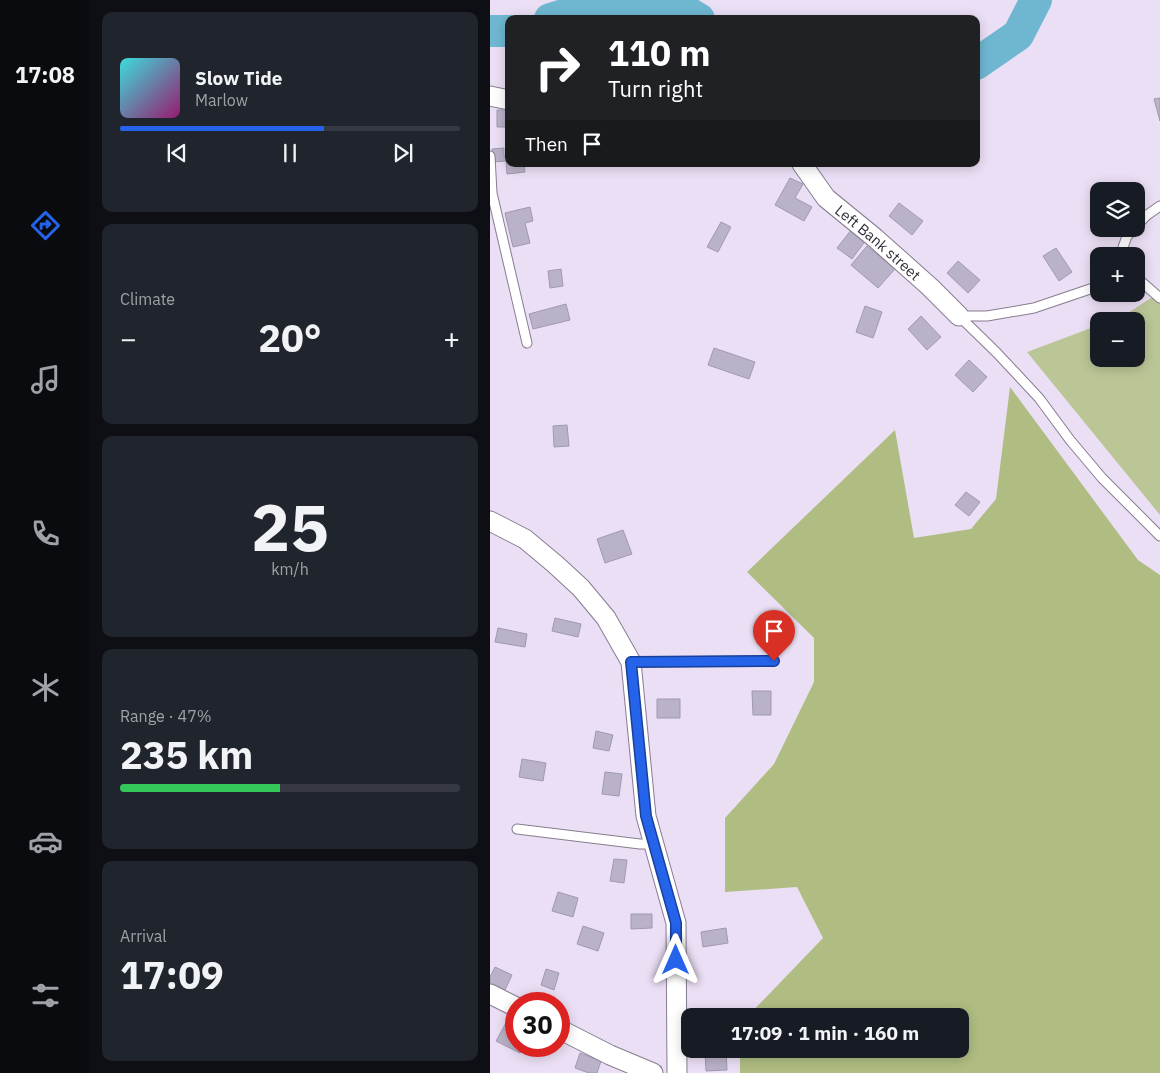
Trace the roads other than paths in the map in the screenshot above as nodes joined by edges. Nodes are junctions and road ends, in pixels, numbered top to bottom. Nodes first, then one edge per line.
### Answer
1 (490, 96) edge
2 (505, 99) edge
3 (490, 156) edge
4 (804, 167) edge
5 (1160, 206) edge
6 (1145, 217) edge
7 (1145, 285) edge
8 (1090, 289) edge
9 (1160, 298) edge
10 (959, 316) junction
11 (527, 343) dead end
12 (490, 521) edge
13 (1160, 536) edge
14 (774, 661) dead end
15 (631, 662) junction
16 (517, 829) dead end
17 (654, 844) junction
18 (490, 994) edge
19 (505, 1002) edge
20 (570, 1035) edge
21 (652, 1073) edge
22 (676, 1073) edge

1 - 2 street
3 - 11 lane
4 - 10 street, Left Bank street
5 - 6 lane
7 - 9 lane
8 - 10 lane
10 - 13 lane
12 - 15 street
14 - 15 lane
15 - 17 street
16 - 17 lane
17 - 22 street
18 - 19 street
20 - 21 street

